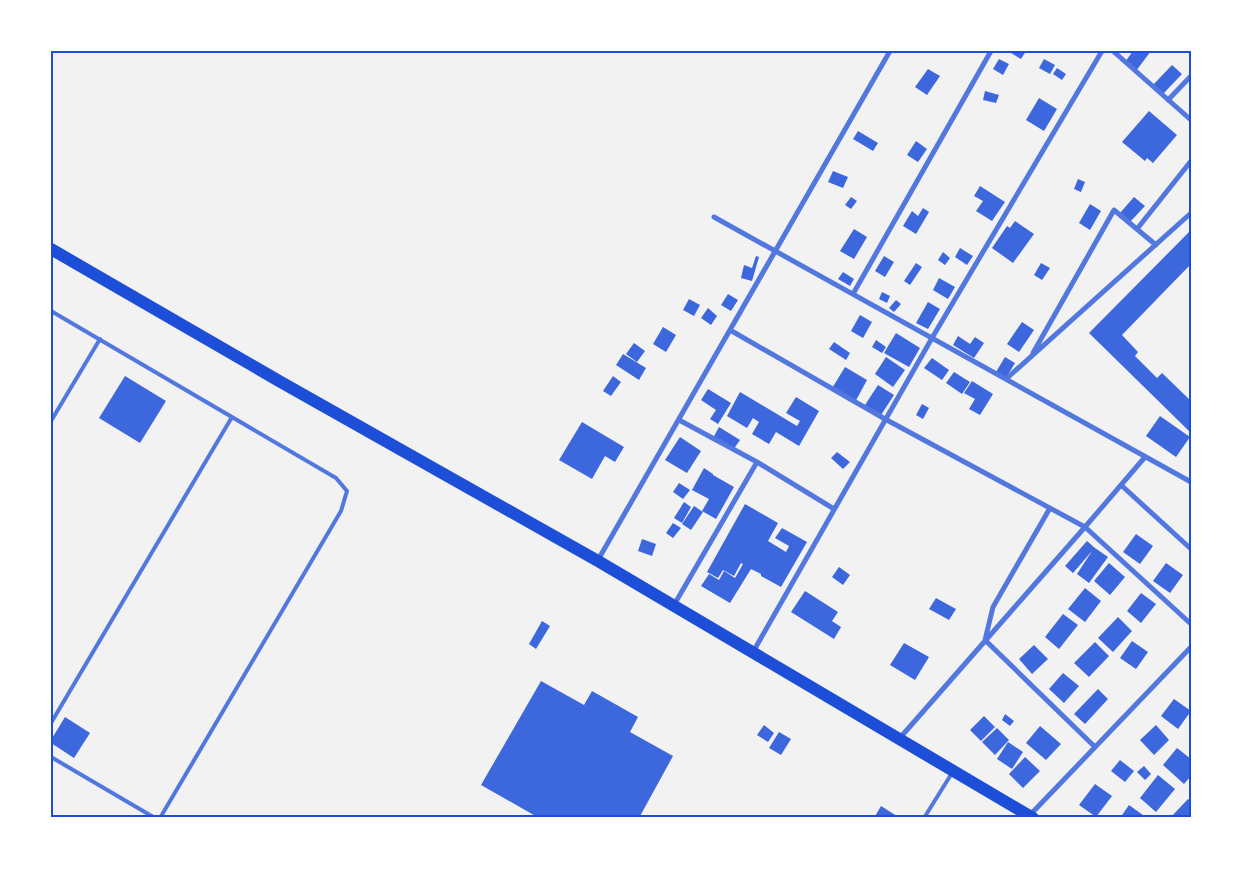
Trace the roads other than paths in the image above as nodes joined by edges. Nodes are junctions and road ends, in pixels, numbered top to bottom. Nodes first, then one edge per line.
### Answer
1 (890, 51) edge
2 (991, 51) edge
3 (1102, 51) edge
4 (1113, 51) edge
5 (1191, 76) edge
6 (1168, 100) junction
7 (1191, 120) edge
8 (1191, 161) edge
9 (1191, 213) edge
10 (714, 217) dead end
11 (1137, 229) junction
12 (1156, 245) junction
13 (51, 250) edge
14 (776, 251) junction
15 (853, 294) junction
16 (51, 311) edge
17 (730, 330) junction
18 (932, 338) junction
19 (100, 339) junction
20 (1030, 358) junction
21 (1006, 379) junction
22 (232, 417) junction
23 (679, 420) junction
24 (885, 420) junction
25 (51, 421) edge
26 (1145, 457) junction
27 (757, 462) junction
28 (1191, 482) edge
29 (1121, 484) junction
30 (1050, 508) junction
31 (834, 509) junction
32 (1085, 527) junction
33 (1191, 549) edge
34 (598, 561) junction
35 (674, 605) junction
36 (1191, 624) edge
37 (985, 640) junction
38 (1191, 647) edge
39 (752, 652) junction
40 (51, 723) edge
41 (899, 738) junction
42 (1095, 746) junction
43 (51, 757) edge
44 (953, 771) junction
45 (1030, 817) edge
46 (155, 818) edge
47 (160, 818) edge
48 (924, 818) edge

1 - 14 street
2 - 15 street
3 - 18 street
4 - 6 street
5 - 6 street
6 - 7 street
8 - 11 street
9 - 12 street
10 - 14 street
11 - 12 street
11 - 20 street
12 - 20 street
13 - 34 main road
14 - 15 street
14 - 17 street
15 - 18 street
16 - 19 lane
17 - 23 street
17 - 24 street
18 - 21 street
18 - 24 street
19 - 22 lane
19 - 25 lane
20 - 21 street
21 - 26 street
22 - 40 lane
22 - 47 lane
23 - 27 street
23 - 34 street
24 - 30 street
24 - 31 street
26 - 28 street
26 - 29 street
27 - 31 street
27 - 35 street
29 - 32 street
29 - 33 street
30 - 32 street
30 - 37 street
31 - 39 street
32 - 36 street
32 - 37 street
34 - 35 main road
35 - 39 main road
37 - 41 street
37 - 42 street
38 - 42 street
39 - 41 main road
41 - 44 main road
42 - 45 street
43 - 46 lane
44 - 45 main road
44 - 48 lane

